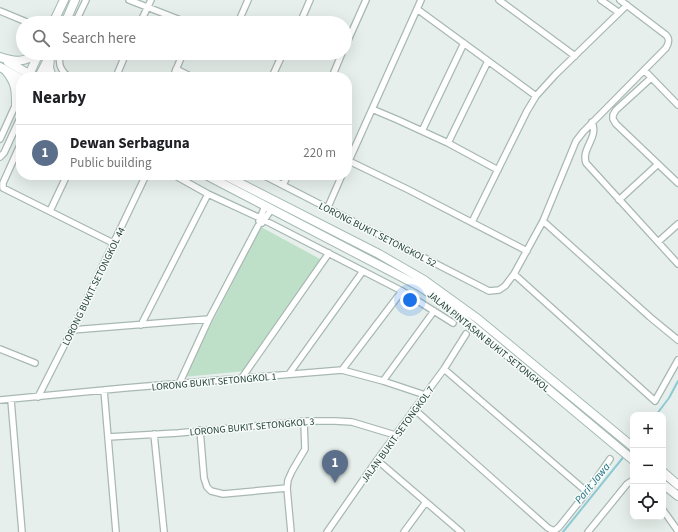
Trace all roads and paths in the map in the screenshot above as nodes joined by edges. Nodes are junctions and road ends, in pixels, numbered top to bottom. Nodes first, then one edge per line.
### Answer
1 (64, 0) edge
2 (75, 0) edge
3 (86, 0) edge
4 (129, 0) edge
5 (151, 0) edge
6 (248, 0) edge
7 (366, 0) edge
8 (421, 0) edge
9 (499, 0) edge
10 (601, 0) edge
11 (620, 0) edge
12 (309, 1) edge
13 (626, 5) junction
14 (147, 7) junction
15 (417, 9) junction
16 (0, 11) edge
17 (618, 12) junction
18 (56, 16) edge
19 (68, 16) edge
20 (78, 16) edge
21 (143, 16) edge
22 (170, 16) edge
23 (241, 16) edge
24 (303, 16) edge
25 (16, 18) edge
26 (352, 31) edge
27 (464, 43) junction
28 (575, 56) junction
29 (0, 57) edge
30 (24, 60) edge
31 (36, 60) edge
32 (48, 60) edge
33 (50, 60) edge
34 (60, 60) edge
35 (123, 60) edge
36 (180, 60) edge
37 (280, 60) edge
38 (339, 60) edge
39 (488, 61) junction
40 (3, 69) edge
41 (176, 69) junction
42 (644, 70) junction
43 (24, 72) edge
44 (32, 72) edge
45 (42, 72) edge
46 (50, 72) edge
47 (62, 72) edge
48 (118, 72) edge
49 (175, 72) edge
50 (182, 72) edge
51 (274, 72) edge
52 (334, 72) edge
53 (16, 76) edge
54 (651, 78) junction
55 (536, 96) junction
56 (16, 105) joint
57 (678, 105) edge
58 (372, 109) junction
59 (592, 122) junction
60 (16, 127) edge
61 (2, 130) edge
62 (422, 131) junction
63 (0, 139) edge
64 (448, 143) junction
65 (16, 154) edge
66 (352, 154) edge
67 (0, 157) edge
68 (352, 165) edge
69 (657, 165) junction
70 (498, 170) junction
71 (65, 180) edge
72 (144, 180) edge
73 (183, 180) edge
74 (215, 180) edge
75 (234, 180) edge
76 (273, 180) edge
77 (286, 180) edge
78 (340, 180) edge
79 (678, 183) edge
80 (283, 185) junction
81 (208, 194) junction
82 (619, 200) junction
83 (328, 207) junction
84 (268, 208) junction
85 (50, 211) junction
86 (262, 220) junction
87 (543, 220) junction
88 (472, 222) junction
89 (678, 224) edge
90 (658, 242) junction
91 (113, 243) junction
92 (527, 251) junction
93 (329, 253) junction
94 (678, 264) edge
95 (363, 271) junction
96 (514, 274) junction
97 (402, 291) junction
98 (434, 311) junction
99 (209, 319) junction
100 (453, 323) dead end
101 (142, 325) junction
102 (72, 330) junction
103 (466, 334) dead end
104 (678, 340) edge
105 (0, 349) edge
106 (678, 360) edge
107 (35, 363) dead end
108 (444, 369) junction
109 (342, 370) junction
110 (289, 374) junction
111 (241, 379) junction
112 (383, 381) junction
113 (179, 384) junction
114 (104, 390) junction
115 (425, 395) junction
116 (38, 397) junction
117 (0, 400) edge
118 (11, 400) junction
119 (414, 409) junction
120 (304, 422) junction
121 (200, 430) junction
122 (154, 434) junction
123 (395, 435) junction
124 (108, 437) junction
125 (630, 445) edge
126 (630, 457) edge
127 (610, 459) dead end
128 (377, 460) junction
129 (666, 475) edge
130 (630, 482) edge
131 (678, 485) edge
132 (666, 486) edge
133 (287, 488) junction
134 (587, 492) junction
135 (678, 496) edge
136 (426, 502) junction
137 (666, 513) edge
138 (676, 524) edge
139 (590, 531) edge
140 (22, 532) edge
141 (112, 532) edge
142 (116, 532) edge
143 (164, 532) edge
144 (291, 532) edge
145 (327, 532) edge
146 (404, 532) edge
147 (461, 532) edge
148 (678, 532) edge

1 - 18 main road
2 - 19 main road
3 - 20 street
4 - 14 street
5 - 14 street
6 - 23 street
7 - 26 street
8 - 15 street
9 - 28 street
10 - 17 street
11 - 13 street
12 - 24 street
13 - 17 street
13 - 42 street
14 - 21 street
14 - 22 street
15 - 27 street
15 - 58 street
16 - 25 street
17 - 28 street
27 - 39 street
27 - 62 street
28 - 55 street
29 - 30 main road
29 - 43 main road
31 - 44 main road
32 - 45 main road
33 - 46 main road
34 - 47 street
35 - 48 street
36 - 41 street
37 - 51 street
38 - 52 street
39 - 55 street
39 - 64 street
40 - 53 main road
40 - 56 main road
41 - 49 street
41 - 50 street
42 - 54 street
42 - 59 street
54 - 57 street
54 - 69 street
55 - 70 street
56 - 61 street
58 - 62 street
58 - 66 street
59 - 82 street
59 - 87 street
60 - 67 street
61 - 63 street
62 - 64 street
64 - 70 street
65 - 85 street
68 - 88 street
69 - 79 street
69 - 82 street
70 - 88 street
71 - 85 street
72 - 91 street, LORONG BUKIT SETONGKOL 44
73 - 81 street
74 - 84 main road, JALAN PINTASAN BUKIT SETONGKOL
75 - 125 main road, JALAN PINTASAN BUKIT SETONGKOL
76 - 80 street, LORONG BUKIT SETONGKOL 52
77 - 80 street
78 - 83 street
80 - 83 street, LORONG BUKIT SETONGKOL 52
81 - 86 street
81 - 101 street
82 - 90 street
83 - 96 street, LORONG BUKIT SETONGKOL 52
84 - 86 street
84 - 126 main road, JALAN PINTASAN BUKIT SETONGKOL
85 - 91 street
86 - 93 street
86 - 99 street
87 - 92 street
87 - 104 street
88 - 92 street
89 - 90 street
90 - 94 street
91 - 102 street, LORONG BUKIT SETONGKOL 44
92 - 96 street
93 - 95 street
93 - 111 street
95 - 97 street
95 - 110 street
96 - 106 street
97 - 98 street
97 - 109 street
98 - 100 street
98 - 112 street
99 - 101 street
99 - 113 street
101 - 102 street
102 - 116 street, LORONG BUKIT SETONGKOL 44
103 - 108 street, JALAN BUKIT SETONGKOL 7
105 - 107 street
108 - 115 street, JALAN BUKIT SETONGKOL 7
108 - 134 street
109 - 110 street, LORONG BUKIT SETONGKOL 1
109 - 112 street, LORONG BUKIT SETONGKOL 1
110 - 111 street, LORONG BUKIT SETONGKOL 1
111 - 113 street, LORONG BUKIT SETONGKOL 1
112 - 115 street, LORONG BUKIT SETONGKOL 1
113 - 114 street, LORONG BUKIT SETONGKOL 1
114 - 116 street, LORONG BUKIT SETONGKOL 1
114 - 124 street
115 - 119 street, JALAN BUKIT SETONGKOL 7
116 - 118 street, LORONG BUKIT SETONGKOL 1
117 - 118 street, LORONG BUKIT SETONGKOL 1
118 - 140 street
119 - 123 street, JALAN BUKIT SETONGKOL 7
119 - 134 street
120 - 121 street, LORONG BUKIT SETONGKOL 3
120 - 123 street, LORONG BUKIT SETONGKOL 3
120 - 133 street
121 - 122 street, LORONG BUKIT SETONGKOL 3
121 - 133 street
122 - 124 street, LORONG BUKIT SETONGKOL 3
122 - 143 street
123 - 128 street, JALAN BUKIT SETONGKOL 7
124 - 142 street
127 - 134 street
128 - 136 street
128 - 145 street, JALAN BUKIT SETONGKOL 7
129 - 131 main road
130 - 139 street
132 - 135 main road
133 - 144 street
136 - 146 street
136 - 147 street
137 - 138 street
138 - 148 street
141 - 142 street

